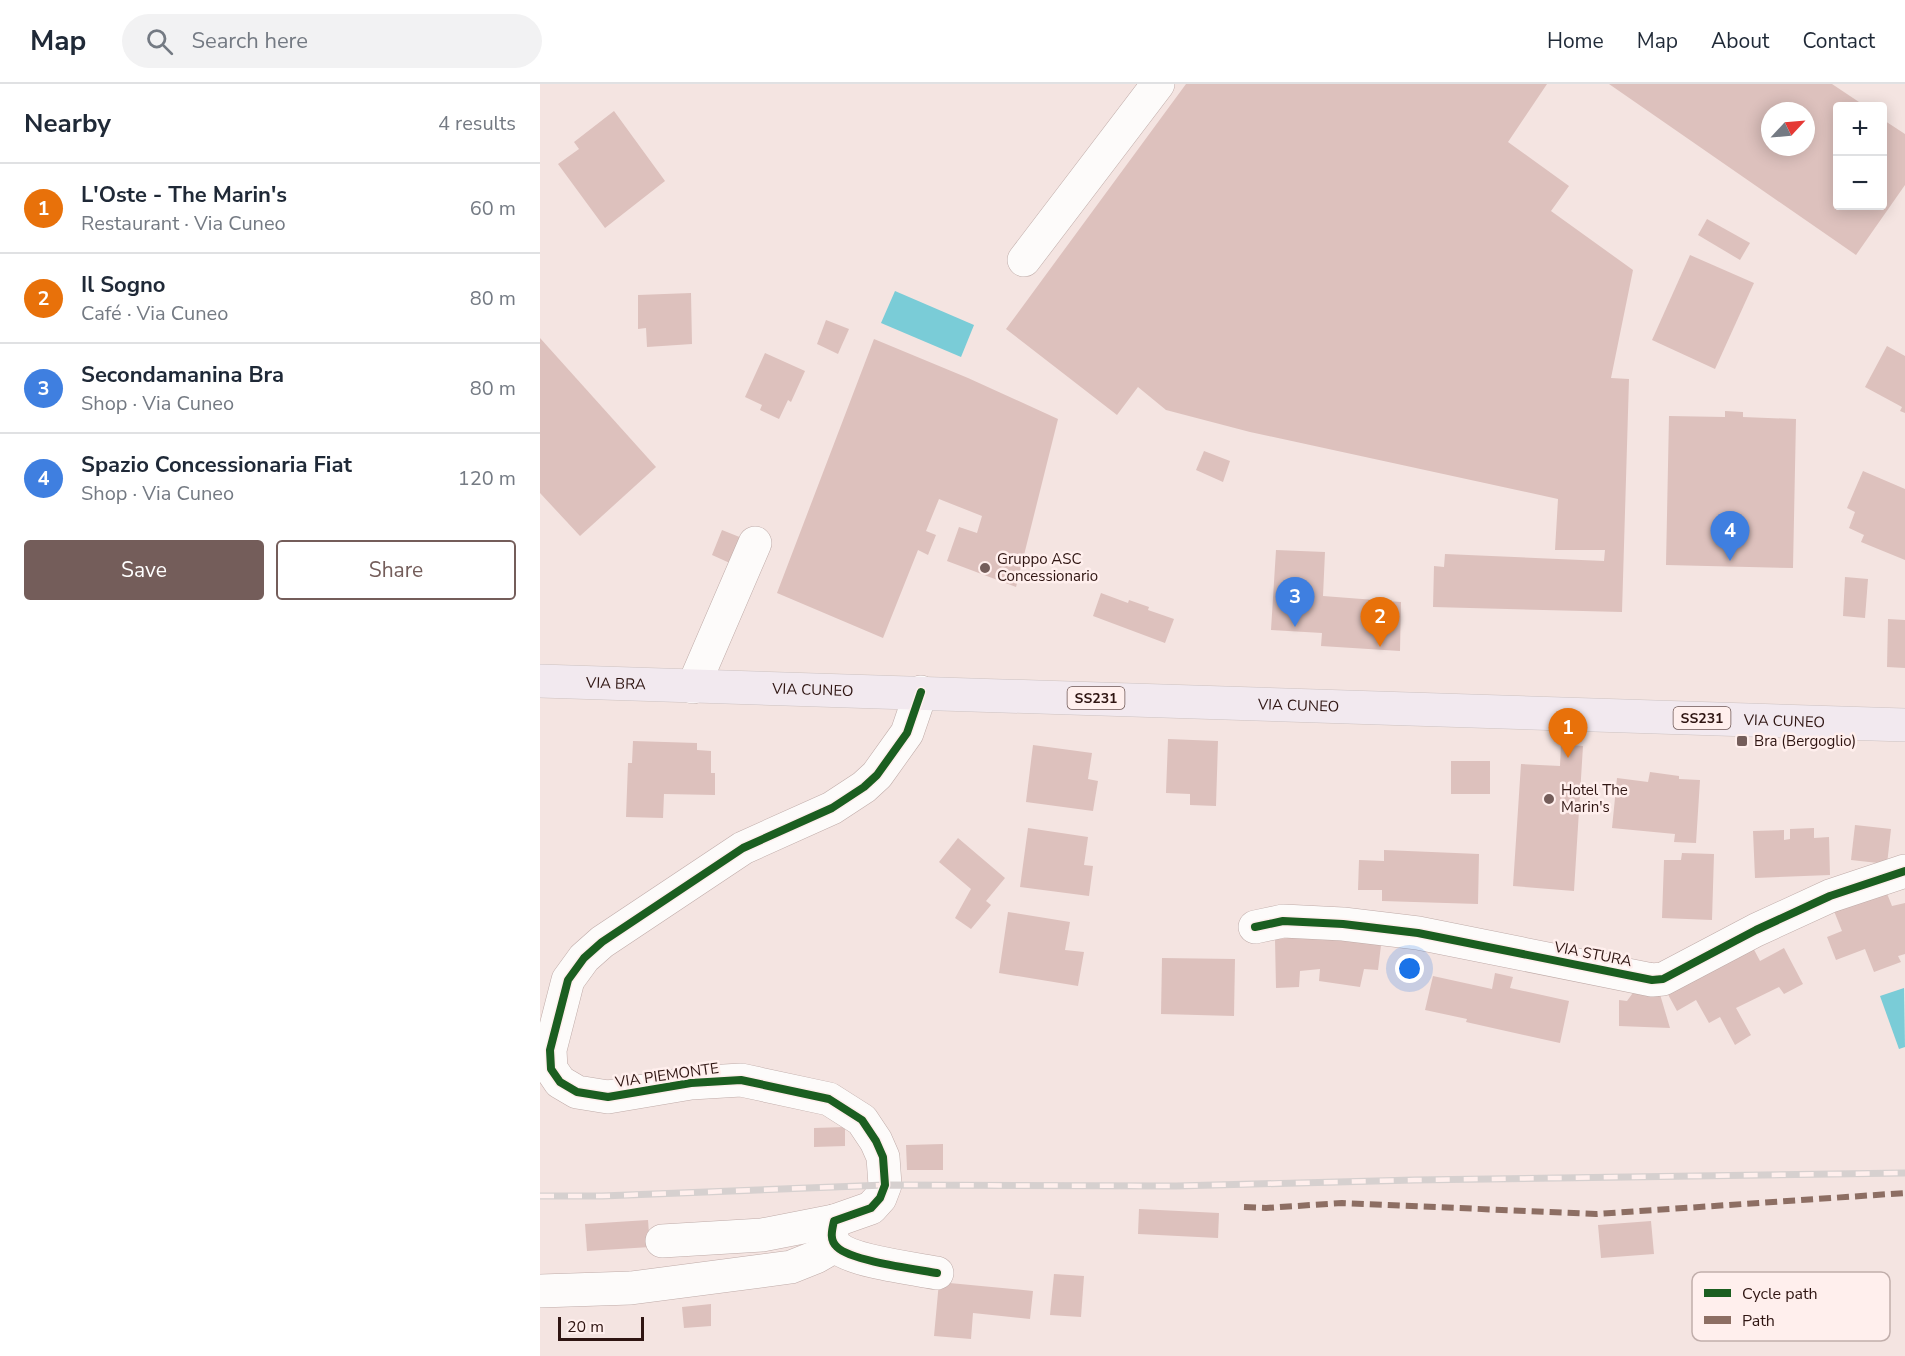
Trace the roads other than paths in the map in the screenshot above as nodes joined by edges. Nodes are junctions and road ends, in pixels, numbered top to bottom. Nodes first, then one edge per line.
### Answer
1 (1158, 84) edge
2 (1024, 260) dead end
3 (755, 543) dead end
4 (540, 681) edge
5 (693, 687) junction
6 (921, 692) junction
7 (1905, 725) edge
8 (1905, 871) edge
9 (1254, 927) dead end
10 (834, 1234) junction
11 (662, 1241) dead end
12 (937, 1274) dead end
13 (540, 1291) edge

1 - 2 street
3 - 5 street
4 - 5 main road, VIA BRA / SS231
5 - 6 main road, VIA CUNEO / SS231
6 - 7 main road, VIA CUNEO / SS231
6 - 10 street, VIA PIEMONTE
8 - 9 street, VIA STURA
10 - 11 street
10 - 12 street
10 - 13 street

